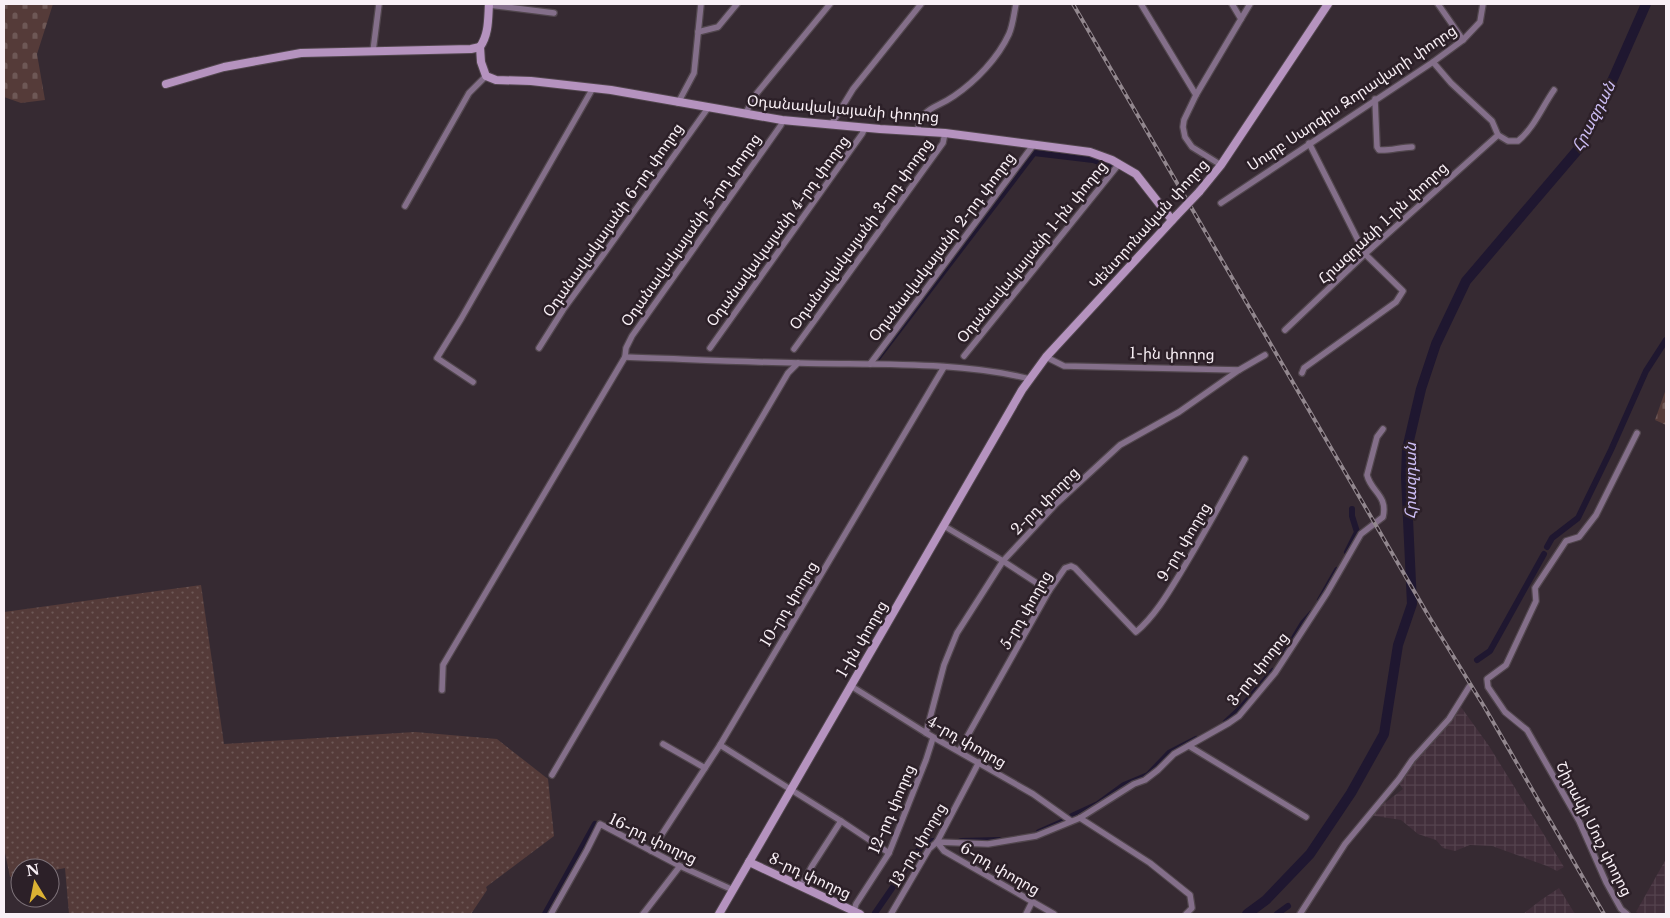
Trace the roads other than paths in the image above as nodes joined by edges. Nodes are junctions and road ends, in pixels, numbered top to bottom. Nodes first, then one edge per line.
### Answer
1 (379, 4) edge
2 (701, 4) edge
3 (737, 4) edge
4 (830, 4) edge
5 (921, 4) edge
6 (1016, 4) edge
7 (1141, 4) edge
8 (1232, 4) edge
9 (1250, 4) edge
10 (1328, 4) edge
11 (1438, 4) edge
12 (1483, 4) edge
13 (489, 5) edge
14 (554, 13) dead end
15 (1241, 18) junction
16 (698, 32) junction
17 (1463, 40) junction
18 (480, 47) junction
19 (373, 51) junction
20 (1433, 62) junction
21 (486, 76) junction
22 (166, 84) dead end
23 (593, 88) junction
24 (1554, 90) dead end
25 (1196, 95) junction
26 (1375, 99) junction
27 (678, 103) junction
28 (708, 108) junction
29 (744, 114) junction
30 (782, 120) junction
31 (831, 125) junction
32 (865, 128) junction
33 (917, 131) junction
34 (944, 133) junction
35 (1498, 135) junction
36 (1309, 143) junction
37 (1034, 144) junction
38 (1412, 147) dead end
39 (1119, 164) junction
40 (1221, 165) junction
41 (1221, 203) dead end
42 (404, 206) dead end
43 (1175, 217) junction
44 (1366, 254) junction
45 (1285, 330) dead end
46 (539, 348) dead end
47 (710, 348) dead end
48 (794, 349) dead end
49 (1265, 355) dead end
50 (964, 356) dead end
51 (625, 357) junction
52 (1046, 358) junction
53 (798, 363) junction
54 (870, 364) junction
55 (944, 368) junction
56 (1239, 370) junction
57 (1302, 373) dead end
58 (1030, 379) junction
59 (473, 382) dead end
60 (1383, 430) dead end
61 (1637, 433) dead end
62 (1245, 459) dead end
63 (944, 526) junction
64 (1004, 561) junction
65 (1049, 591) junction
66 (1136, 632) joint
67 (851, 686) junction
68 (1469, 687) dead end
69 (442, 690) dead end
70 (926, 733) junction
71 (933, 738) junction
72 (662, 744) dead end
73 (720, 745) junction
74 (1189, 746) junction
75 (959, 751) junction
76 (979, 762) junction
77 (705, 768) junction
78 (552, 775) dead end
79 (791, 790) junction
80 (1306, 817) dead end
81 (1080, 818) junction
82 (841, 821) junction
83 (1071, 821) junction
84 (938, 842) junction
85 (651, 852) junction
86 (888, 853) junction
87 (749, 862) junction
88 (680, 866) junction
89 (801, 886) junction
90 (733, 890) junction
91 (1032, 902) junction
92 (856, 913) edge
93 (551, 914) edge
94 (643, 914) edge
95 (719, 914) edge
96 (891, 914) edge
97 (1026, 914) edge
98 (1054, 914) edge
99 (1186, 914) edge
100 (1300, 914) edge
101 (1627, 914) edge

1 - 19 street
2 - 16 street
3 - 16 street
4 - 29 street
5 - 31 street
6 - 33 street
7 - 25 street
8 - 15 street
9 - 15 street
10 - 40 main road, Կենտրոնական փողոց
11 - 17 street
12 - 17 street, Սուրբ Սարգիս Զորավարի փողոց
13 - 14 street
13 - 18 main road
15 - 25 street
16 - 27 street
17 - 20 street, Սուրբ Սարգիս Զորավարի փողոց
18 - 19 main road
18 - 21 main road
19 - 22 main road
20 - 26 street, Սուրբ Սարգիս Զորավարի փողոց
20 - 35 street
21 - 23 main road, Օդանավակայանի փողոց
21 - 42 street
23 - 27 main road, Օդանավակայանի փողոց
23 - 59 street
24 - 35 street
25 - 40 street
26 - 36 street, Սուրբ Սարգիս Զորավարի փողոց
26 - 38 street
27 - 28 main road, Օդանավակայանի փողոց
28 - 29 main road, Օդանավակայանի փողոց
28 - 46 street, Օդանավակայանի 6-րդ փողոց
29 - 30 main road, Օդանավակայանի փողոց
30 - 31 main road, Օդանավակայանի փողոց
30 - 51 street, Օդանավակայանի 5-րդ փողոց
31 - 32 main road, Օդանավակայանի փողոց
32 - 33 main road, Օդանավակայանի փողոց
32 - 47 street, Օդանավակայանի 4-րդ փողոց
33 - 34 main road, Օդանավակայանի փողոց
34 - 37 main road, Օդանավակայանի փողոց
34 - 48 street, Օդանավակայանի 3-րդ փողոց
35 - 44 street, Հրազդանի 1-ին փողոց
36 - 41 street, Սուրբ Սարգիս Զորավարի փողոց
36 - 44 street
37 - 39 main road, Օդանավակայանի փողոց
37 - 54 street, Օդանավակայանի 2-րդ փողոց
39 - 43 main road, Օդանավակայանի փողոց
39 - 50 street, Օդանավակայանի 1-ին փողոց
40 - 43 main road, Կենտրոնական փողոց, bridge
43 - 52 main road, Կենտրոնական փողոց
44 - 45 street, Հրազդանի 1-ին փողոց
44 - 57 street
49 - 56 street, 2-րդ փողոց
51 - 53 street
51 - 69 street, Օդանավակայանի 5-րդ փողոց
52 - 56 street, 1-ին փողոց
52 - 58 main road, Կենտրոնական փողոց
53 - 54 street
53 - 78 street
54 - 55 street
55 - 58 street
55 - 73 street, 10-րդ փողոց
56 - 64 street, 2-րդ փողոց
58 - 63 main road, 1-ին փողոց
60 - 74 street, 3-րդ փողոց
61 - 101 street, Շիրակի Մուշ փողոց
62 - 66 street, 9-րդ փողոց
63 - 64 street
63 - 67 main road, 1-ին փողոց
64 - 65 street
64 - 70 street, 2-րդ փողոց
65 - 66 street, 5-րդ փողոց
65 - 75 street, 5-րդ փողոց
67 - 70 street, 4-րդ փողոց
67 - 79 main road, 1-ին փողոց
68 - 100 street
70 - 71 street, 4-րդ փողոց
71 - 75 street, 4-րդ փողոց
71 - 86 street, 12-րդ փողոց
72 - 77 street
73 - 77 street, 10-րդ փողոց
73 - 79 street
74 - 80 street
74 - 81 street, 3-րդ փողոց
75 - 76 street, 4-րդ փողոց
76 - 83 street, 4-րդ փողոց
76 - 84 street, 13-րդ փողոց
77 - 85 street, 10-րդ փողոց
79 - 82 street
79 - 87 main road, 1-ին փողոց
81 - 83 street, 3-րդ փողոց
81 - 99 street
82 - 86 street
82 - 89 street
83 - 84 street, 3-րդ փողոց
84 - 91 street, 6-րդ փողոց
84 - 96 street, 13-րդ փողոց
85 - 88 street, 16-րդ փողոց
85 - 93 street, 16-րդ փողոց
86 - 92 street, 12-րդ փողոց
87 - 89 main road, 8-րդ փողոց
87 - 90 main road, 1-ին փողոց
88 - 90 street, 16-րդ փողոց
88 - 94 street
89 - 92 main road, 8-րդ փողոց
90 - 95 main road, 1-ին փողոց
91 - 97 street
91 - 98 street, 6-րդ փողոց

